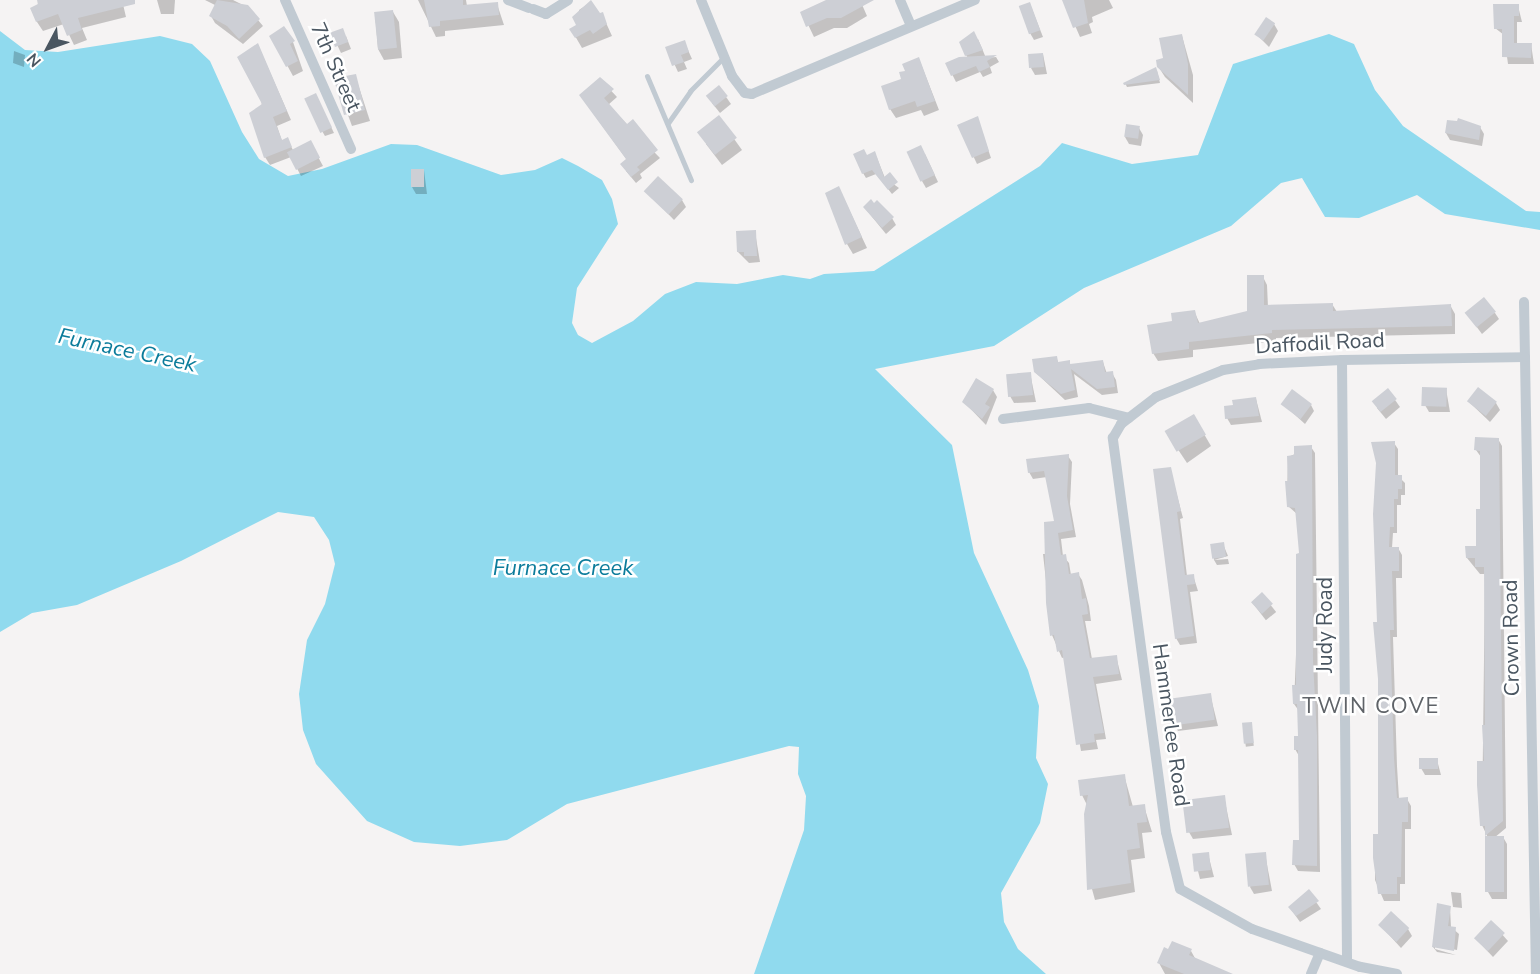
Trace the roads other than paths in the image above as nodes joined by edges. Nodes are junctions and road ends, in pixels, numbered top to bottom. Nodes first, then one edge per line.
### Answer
1 (285, 0) edge
2 (508, 0) edge
3 (568, 0) edge
4 (701, 0) edge
5 (900, 0) edge
6 (975, 0) edge
7 (910, 26) junction
8 (724, 57) junction
9 (647, 76) dead end
10 (668, 123) junction
11 (351, 149) dead end
12 (691, 180) dead end
13 (1524, 302) dead end
14 (1525, 357) junction
15 (1342, 360) junction
16 (1129, 418) junction
17 (1003, 419) dead end
18 (1320, 953) junction
19 (1347, 962) junction
20 (1311, 974) edge
21 (1397, 974) edge
22 (1536, 974) edge

1 - 11 street, 7th Street
2 - 3 street
4 - 8 street
5 - 7 street
6 - 7 street
7 - 8 street
8 - 10 lane
9 - 10 lane
10 - 12 lane
13 - 14 street, Crown Road
14 - 15 street, Daffodil Road
14 - 22 street, Crown Road
15 - 16 street, Daffodil Road
15 - 19 street, Judy Road
16 - 17 street
16 - 18 street, Hammerlee Road
18 - 19 street, Hammerlee Road
18 - 20 street
19 - 21 street, Hammerlee Road

